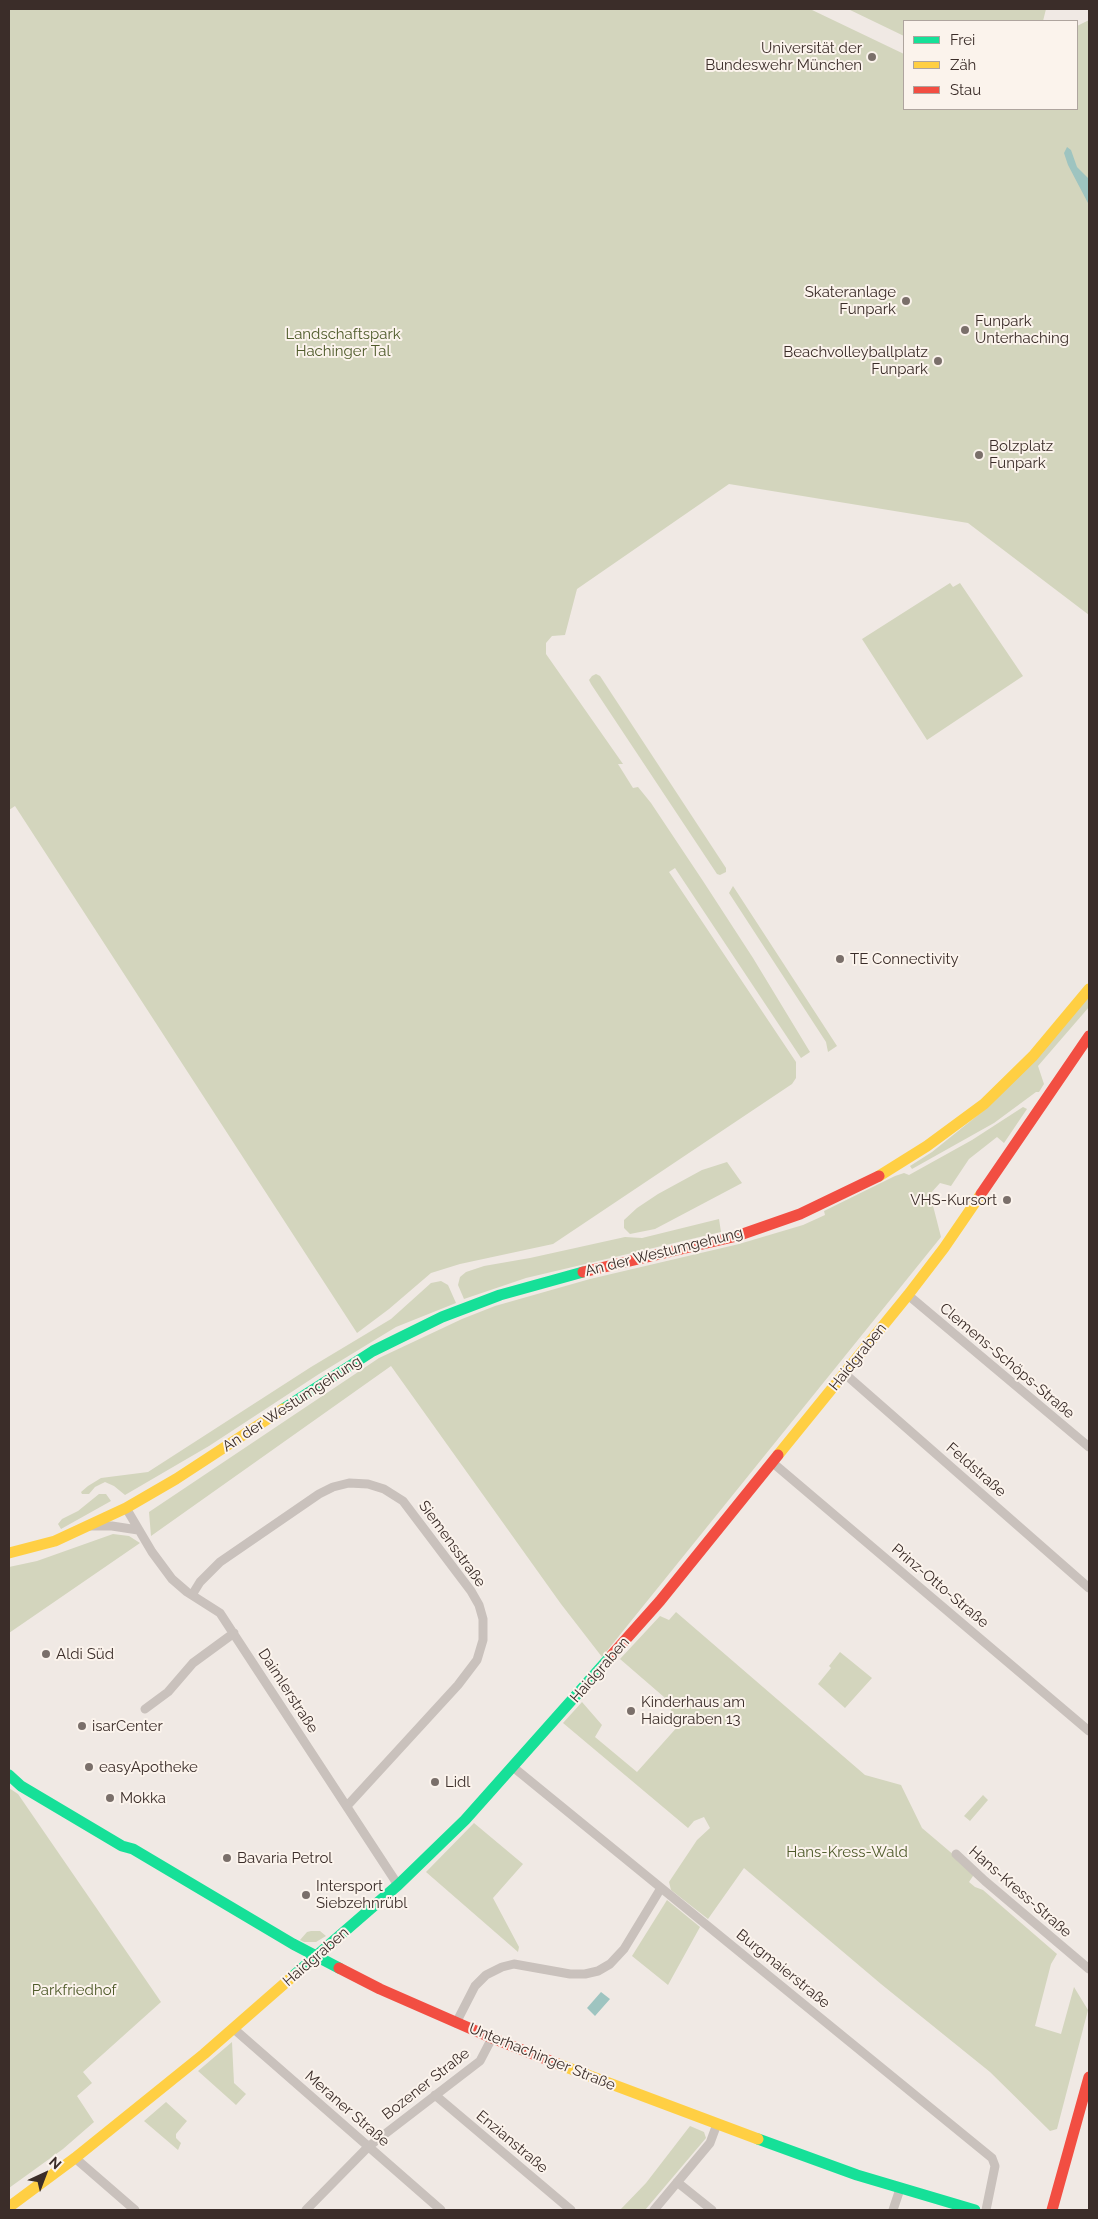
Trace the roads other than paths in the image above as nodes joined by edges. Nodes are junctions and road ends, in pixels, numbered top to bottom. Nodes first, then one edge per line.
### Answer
1 (1089, 989) edge
2 (1089, 1036) edge
3 (908, 1295) junction
4 (845, 1374) junction
5 (1089, 1447) edge
6 (773, 1463) junction
7 (126, 1508) junction
8 (88, 1526) junction
9 (138, 1530) junction
10 (9, 1553) edge
11 (1089, 1588) edge
12 (192, 1595) junction
13 (234, 1633) junction
14 (145, 1709) dead end
15 (1089, 1731) edge
16 (513, 1767) junction
17 (11, 1776) edge
18 (347, 1806) junction
19 (956, 1854) dead end
20 (398, 1885) junction
21 (661, 1888) junction
22 (316, 1957) junction
23 (1089, 1969) edge
24 (456, 2023) junction
25 (234, 2029) junction
26 (492, 2038) junction
27 (1089, 2077) edge
28 (434, 2095) junction
29 (717, 2124) junction
30 (368, 2147) junction
31 (75, 2158) junction
32 (677, 2182) junction
33 (900, 2189) junction
34 (9, 2208) edge
35 (135, 2210) edge
36 (306, 2210) edge
37 (441, 2210) edge
38 (571, 2210) edge
39 (654, 2210) edge
40 (712, 2210) edge
41 (893, 2210) edge
42 (974, 2210) edge
43 (986, 2210) edge
44 (1052, 2210) edge

1 - 7 main road, An der Westumgehung
2 - 3 main road, Haidgraben
3 - 4 main road, Haidgraben
3 - 5 street, Clemens-Schöps-Straße
4 - 6 main road, Haidgraben
4 - 11 street, Feldstraße
6 - 15 street, Prinz-Otto-Straße
6 - 16 main road, Haidgraben
7 - 8 main road, An der Westumgehung
7 - 9 street, Daimlerstraße
8 - 9 street
8 - 10 main road, An der Westumgehung
9 - 12 street, Daimlerstraße
12 - 13 street, Daimlerstraße
12 - 18 street, Siemensstraße
13 - 14 street
13 - 18 street, Daimlerstraße
16 - 20 main road, Haidgraben
16 - 21 street, Burgmaierstraße
17 - 22 main road, Unterhachinger Straße
18 - 20 street, Daimlerstraße
19 - 23 street, Hans-Kress-Straße
20 - 22 main road, Haidgraben
21 - 24 street
21 - 43 street, Burgmaierstraße
22 - 24 main road, Unterhachinger Straße
22 - 25 main road, Haidgraben
24 - 26 main road, Unterhachinger Straße
25 - 30 street, Meraner Straße
25 - 31 main road, Haidgraben
26 - 28 street, Bozener Straße
26 - 29 main road, Unterhachinger Straße
27 - 44 main road
28 - 30 street, Bozener Straße
28 - 38 street, Enzianstraße
29 - 32 street
29 - 33 main road, Unterhachinger Straße
30 - 36 street, Bozener Straße
30 - 37 street, Meraner Straße
31 - 34 main road, Haidgraben
31 - 35 street
32 - 39 street
32 - 40 street
33 - 41 street
33 - 42 main road, Unterhachinger Straße

